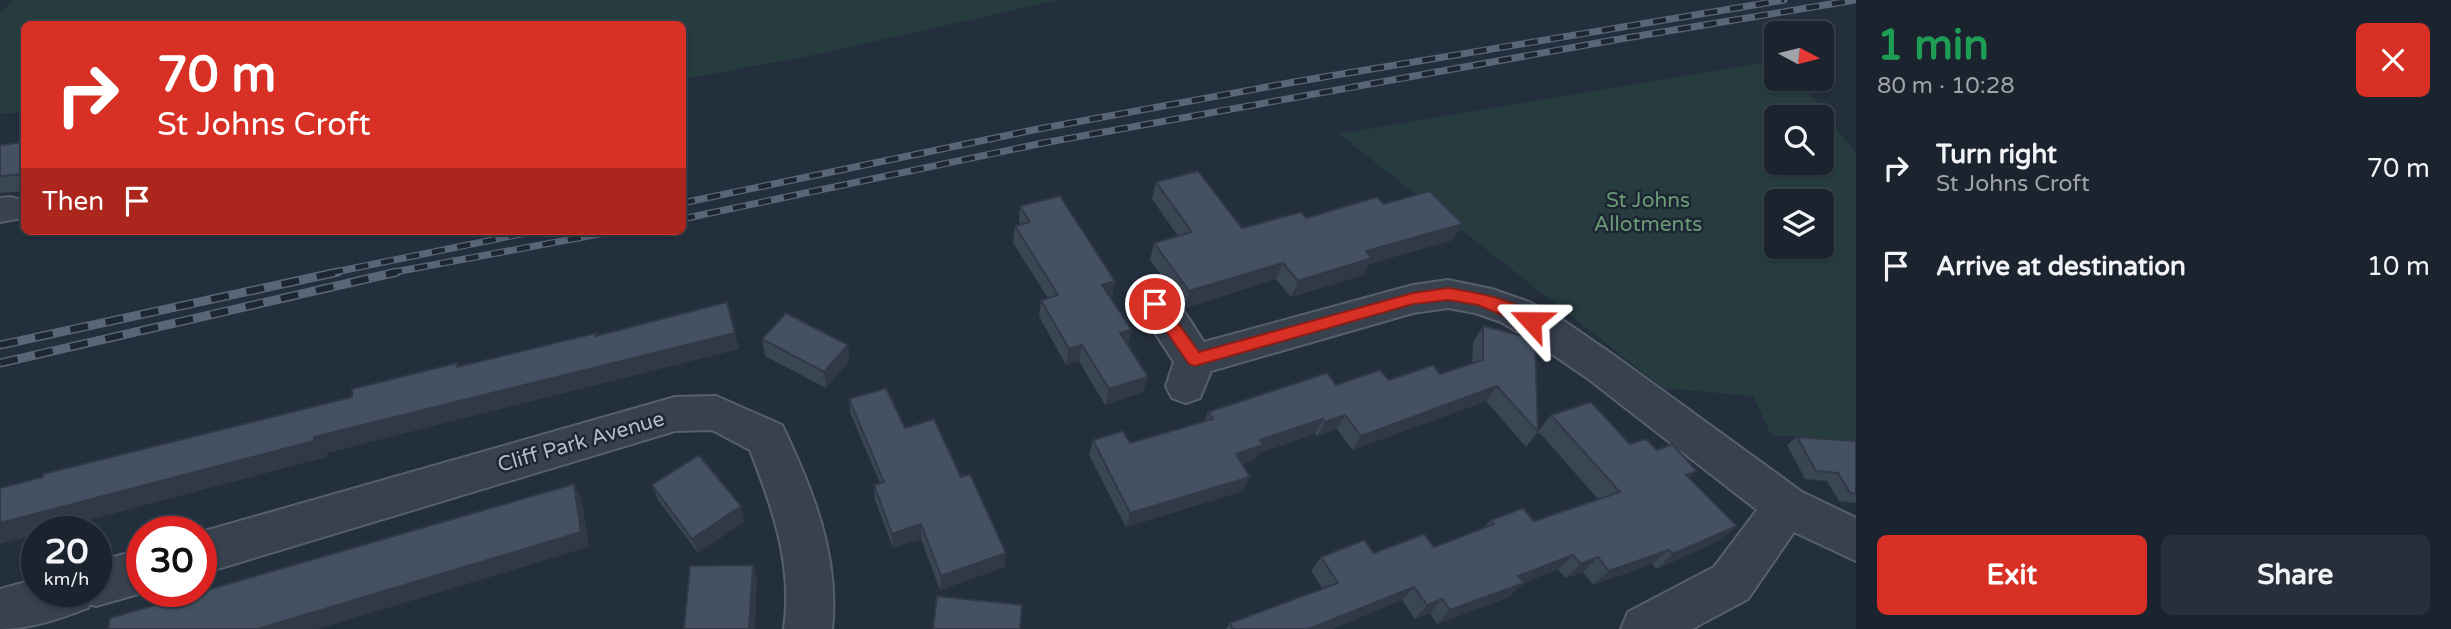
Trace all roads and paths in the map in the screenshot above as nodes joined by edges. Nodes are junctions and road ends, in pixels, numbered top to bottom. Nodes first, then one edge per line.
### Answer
1 (1155, 304) dead end
2 (1786, 506) junction
3 (1856, 540) edge
4 (217, 548) edge
5 (21, 606) edge
6 (0, 612) edge
7 (808, 629) edge
8 (1645, 629) edge

1 - 2 street
2 - 3 street
2 - 8 street
4 - 7 street, Cliff Park Avenue
5 - 6 street

